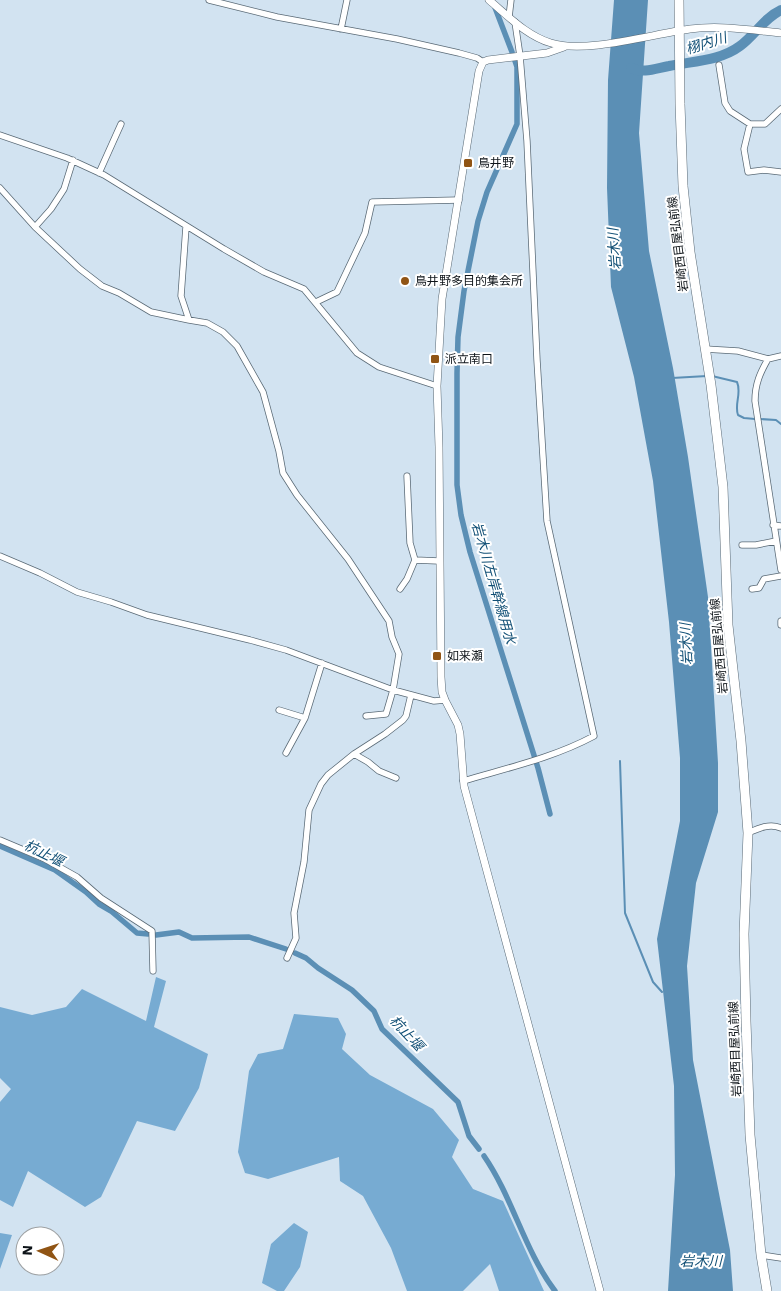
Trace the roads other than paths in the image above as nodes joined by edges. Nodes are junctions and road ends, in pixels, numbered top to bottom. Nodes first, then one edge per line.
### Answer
1 (209, 0) edge
2 (347, 0) edge
3 (489, 0) edge
4 (511, 0) edge
5 (679, 0) edge
6 (512, 19) junction
7 (341, 29) junction
8 (680, 31) junction
9 (781, 33) edge
10 (564, 47) junction
11 (520, 56) junction
12 (483, 62) junction
13 (719, 65) dead end
14 (781, 109) edge
15 (121, 124) dead end
16 (750, 124) junction
17 (0, 135) edge
18 (72, 160) junction
19 (781, 172) edge
20 (100, 173) junction
21 (0, 188) edge
22 (459, 200) junction
23 (35, 227) junction
24 (186, 227) junction
25 (316, 302) junction
26 (189, 320) junction
27 (705, 349) junction
28 (781, 356) edge
29 (768, 359) junction
30 (437, 386) junction
31 (407, 476) dead end
32 (773, 525) junction
33 (781, 526) edge
34 (777, 539) edge
35 (742, 545) dead end
36 (0, 556) edge
37 (415, 560) junction
38 (439, 561) junction
39 (781, 570) edge
40 (781, 576) edge
41 (400, 589) dead end
42 (752, 590) dead end
43 (322, 663) junction
44 (393, 690) junction
45 (411, 696) junction
46 (445, 700) junction
47 (279, 710) dead end
48 (366, 716) dead end
49 (305, 718) junction
50 (286, 753) dead end
51 (354, 754) junction
52 (396, 778) dead end
53 (463, 781) junction
54 (781, 828) edge
55 (748, 833) junction
56 (0, 840) edge
57 (287, 958) dead end
58 (153, 970) dead end
59 (761, 1255) junction
60 (781, 1258) edge
61 (600, 1291) edge
62 (767, 1291) edge

1 - 7 street
2 - 7 street
3 - 6 street
4 - 6 street
5 - 8 main road, 岩崎西目屋弘前線
6 - 10 street
6 - 11 street
7 - 12 street
8 - 9 street
8 - 10 street
8 - 27 main road, 岩崎西目屋弘前線
10 - 11 street
11 - 12 street
11 - 53 street
12 - 22 street
13 - 16 street
14 - 16 street
15 - 20 street
16 - 19 street
17 - 18 street
18 - 20 street
18 - 23 street
20 - 24 street
21 - 23 street
22 - 25 street
22 - 30 street
23 - 26 street
24 - 25 street
24 - 26 street
25 - 30 street
26 - 44 street
27 - 29 street
27 - 55 main road, 岩崎西目屋弘前線
28 - 29 street
29 - 32 street
30 - 38 street
31 - 37 street
32 - 33 street
32 - 34 street
34 - 35 street
34 - 39 street
36 - 43 street
37 - 38 street
37 - 41 street
38 - 46 street
40 - 42 street
43 - 44 street
43 - 49 street
44 - 45 street
44 - 48 street
45 - 46 street
45 - 51 street
46 - 53 street
47 - 49 street
49 - 50 street
51 - 52 street
51 - 57 street
53 - 61 street
54 - 55 street
55 - 59 main road, 岩崎西目屋弘前線
56 - 58 street
59 - 60 street
59 - 62 main road, 岩崎西目屋弘前線

